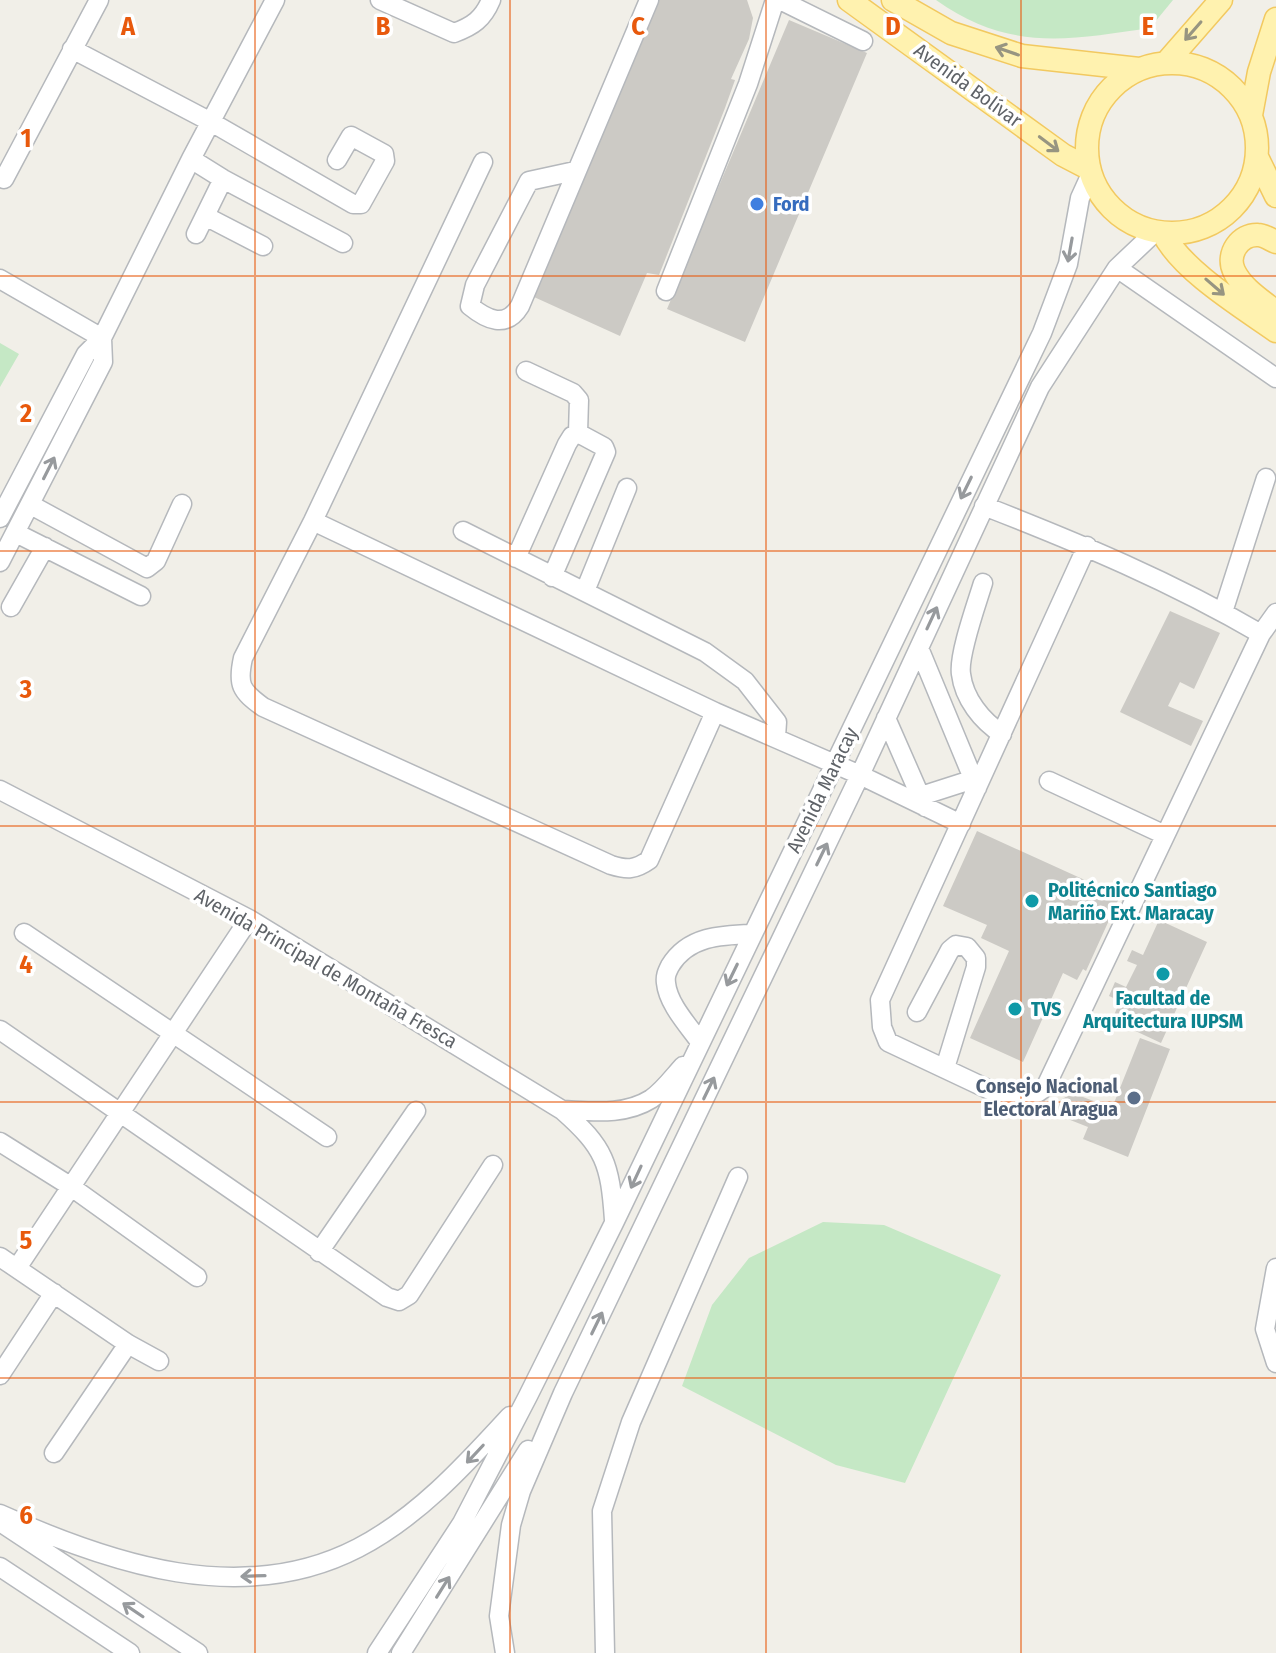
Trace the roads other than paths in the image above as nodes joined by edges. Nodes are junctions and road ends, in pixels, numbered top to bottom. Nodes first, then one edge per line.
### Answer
1 (99, 0) edge
2 (275, 0) edge
3 (380, 0) edge
4 (491, 0) edge
5 (649, 0) edge
6 (778, 0) edge
7 (849, 0) edge
8 (893, 0) edge
9 (1221, 0) edge
10 (1276, 19) edge
11 (863, 41) dead end
12 (72, 49) junction
13 (1166, 63) junction
14 (1139, 69) junction
15 (1251, 115) junction
16 (211, 122) junction
17 (1257, 157) junction
18 (191, 159) junction
19 (337, 160) dead end
20 (483, 162) dead end
21 (575, 171) junction
22 (1089, 172) junction
23 (4, 179) dead end
24 (223, 179) junction
25 (1276, 196) edge
26 (205, 216) junction
27 (1159, 232) junction
28 (196, 234) dead end
29 (1276, 242) edge
30 (343, 243) dead end
31 (263, 246) dead end
32 (1117, 268) junction
33 (0, 279) edge
34 (666, 291) dead end
35 (1276, 312) edge
36 (1276, 331) edge
37 (102, 338) junction
38 (526, 371) dead end
39 (1276, 378) edge
40 (578, 433) junction
41 (1266, 478) dead end
42 (9, 484) edge
43 (627, 488) dead end
44 (33, 501) junction
45 (182, 504) dead end
46 (984, 506) junction
47 (0, 518) edge
48 (313, 521) junction
49 (463, 531) dead end
50 (16, 533) junction
51 (1087, 546) junction
52 (45, 547) junction
53 (516, 558) junction
54 (0, 562) edge
55 (552, 577) junction
56 (983, 583) dead end
57 (585, 591) junction
58 (141, 596) dead end
59 (11, 607) dead end
60 (1223, 612) junction
61 (1276, 613) edge
62 (1261, 634) junction
63 (919, 648) junction
64 (715, 712) junction
65 (886, 718) junction
66 (1002, 734) junction
67 (776, 737) junction
68 (834, 765) junction
69 (860, 775) junction
70 (1049, 781) dead end
71 (976, 784) junction
72 (0, 790) edge
73 (923, 801) junction
74 (961, 824) junction
75 (1165, 835) junction
76 (249, 919) junction
77 (24, 933) dead end
78 (752, 934) junction
79 (917, 1012) dead end
80 (0, 1030) edge
81 (174, 1034) junction
82 (696, 1049) junction
83 (945, 1068) junction
84 (562, 1110) junction
85 (416, 1111) dead end
86 (119, 1112) junction
87 (327, 1137) dead end
88 (0, 1142) edge
89 (493, 1165) dead end
90 (738, 1177) dead end
91 (70, 1186) junction
92 (614, 1223) junction
93 (319, 1252) junction
94 (0, 1257) edge
95 (17, 1268) junction
96 (1276, 1268) edge
97 (197, 1277) dead end
98 (54, 1293) junction
99 (128, 1344) junction
100 (159, 1361) dead end
101 (1276, 1363) edge
102 (0, 1375) edge
103 (563, 1393) junction
104 (528, 1396) junction
105 (54, 1453) dead end
106 (0, 1514) edge
107 (0, 1522) edge
108 (0, 1567) edge
109 (130, 1653) edge
110 (198, 1653) edge
111 (377, 1653) edge
112 (401, 1653) edge
113 (505, 1653) edge
114 (605, 1653) edge

1 - 12 street
2 - 16 street
3 - 4 street
5 - 21 street
6 - 11 street
6 - 34 street
7 -> 22 main road, Avenida Bolívar
14 -> 8 main road, Avenida Bolívar
9 -> 13 main road
10 - 15 main road
12 - 16 street
12 - 23 street
13 - 14 main road
13 - 15 main road
14 - 22 main road
15 - 17 main road
16 - 18 street
16 - 19 street
17 - 25 main road
17 - 27 main road
18 - 24 street
18 - 37 street
20 - 48 street
21 - 21 street
22 - 27 main road
22 -> 68 street, Avenida Maracay
24 - 26 street
24 - 30 street
26 - 28 street
26 - 31 street
27 - 32 street, Avenida Maracay
27 -> 36 main road
29 - 35 main road
32 - 39 street
32 - 46 street, Avenida Maracay
33 - 37 street
37 - 42 street
44 -> 37 street
38 - 40 street
40 - 53 street
40 - 55 street
41 - 60 street
42 - 44 street
42 - 47 street
43 - 57 street
44 - 45 street
44 - 50 street
46 - 51 street
63 -> 46 street, Avenida Maracay
48 - 64 street
48 - 64 street
49 - 53 street
50 - 52 street
50 - 54 street
51 - 60 street
51 - 66 street
52 - 58 street
52 - 59 street
53 - 55 street
55 - 57 street
56 - 66 street
57 - 67 street
60 - 62 street
61 - 62 street
62 - 75 street
63 - 65 street, Avenida Maracay
63 - 71 street
64 - 67 street
65 - 69 street, Avenida Maracay
65 - 73 street
66 - 71 street
67 - 68 street
68 - 69 street
68 - 78 street, Avenida Maracay
69 - 73 street
103 -> 69 street, Avenida Maracay
70 - 75 street
71 - 73 street
71 - 74 street
72 - 76 street, Avenida Principal de Montaña Fresca
73 - 74 street
74 - 83 street
75 - 83 street
76 - 81 street
76 - 84 street, Avenida Principal de Montaña Fresca
77 - 81 street
78 -> 82 street, Avenida Maracay
78 - 82 street
79 - 83 street
80 - 86 street
81 - 86 street
81 - 87 street
82 - 84 street
82 -> 92 street, Avenida Maracay
84 - 92 street, Avenida Principal de Montaña Fresca
85 - 93 street
86 - 91 street
86 - 93 street
88 - 91 street
89 - 93 street
90 - 114 street
91 - 95 street
91 - 97 street
92 - 104 street, Avenida Maracay
94 - 95 street
95 - 98 street
96 - 101 street
98 - 99 street
98 - 102 street
99 - 100 street
99 - 105 street
112 -> 103 street
103 - 113 street
104 -> 106 street
104 - 111 street, Avenida Maracay
110 -> 107 street
108 - 109 street

